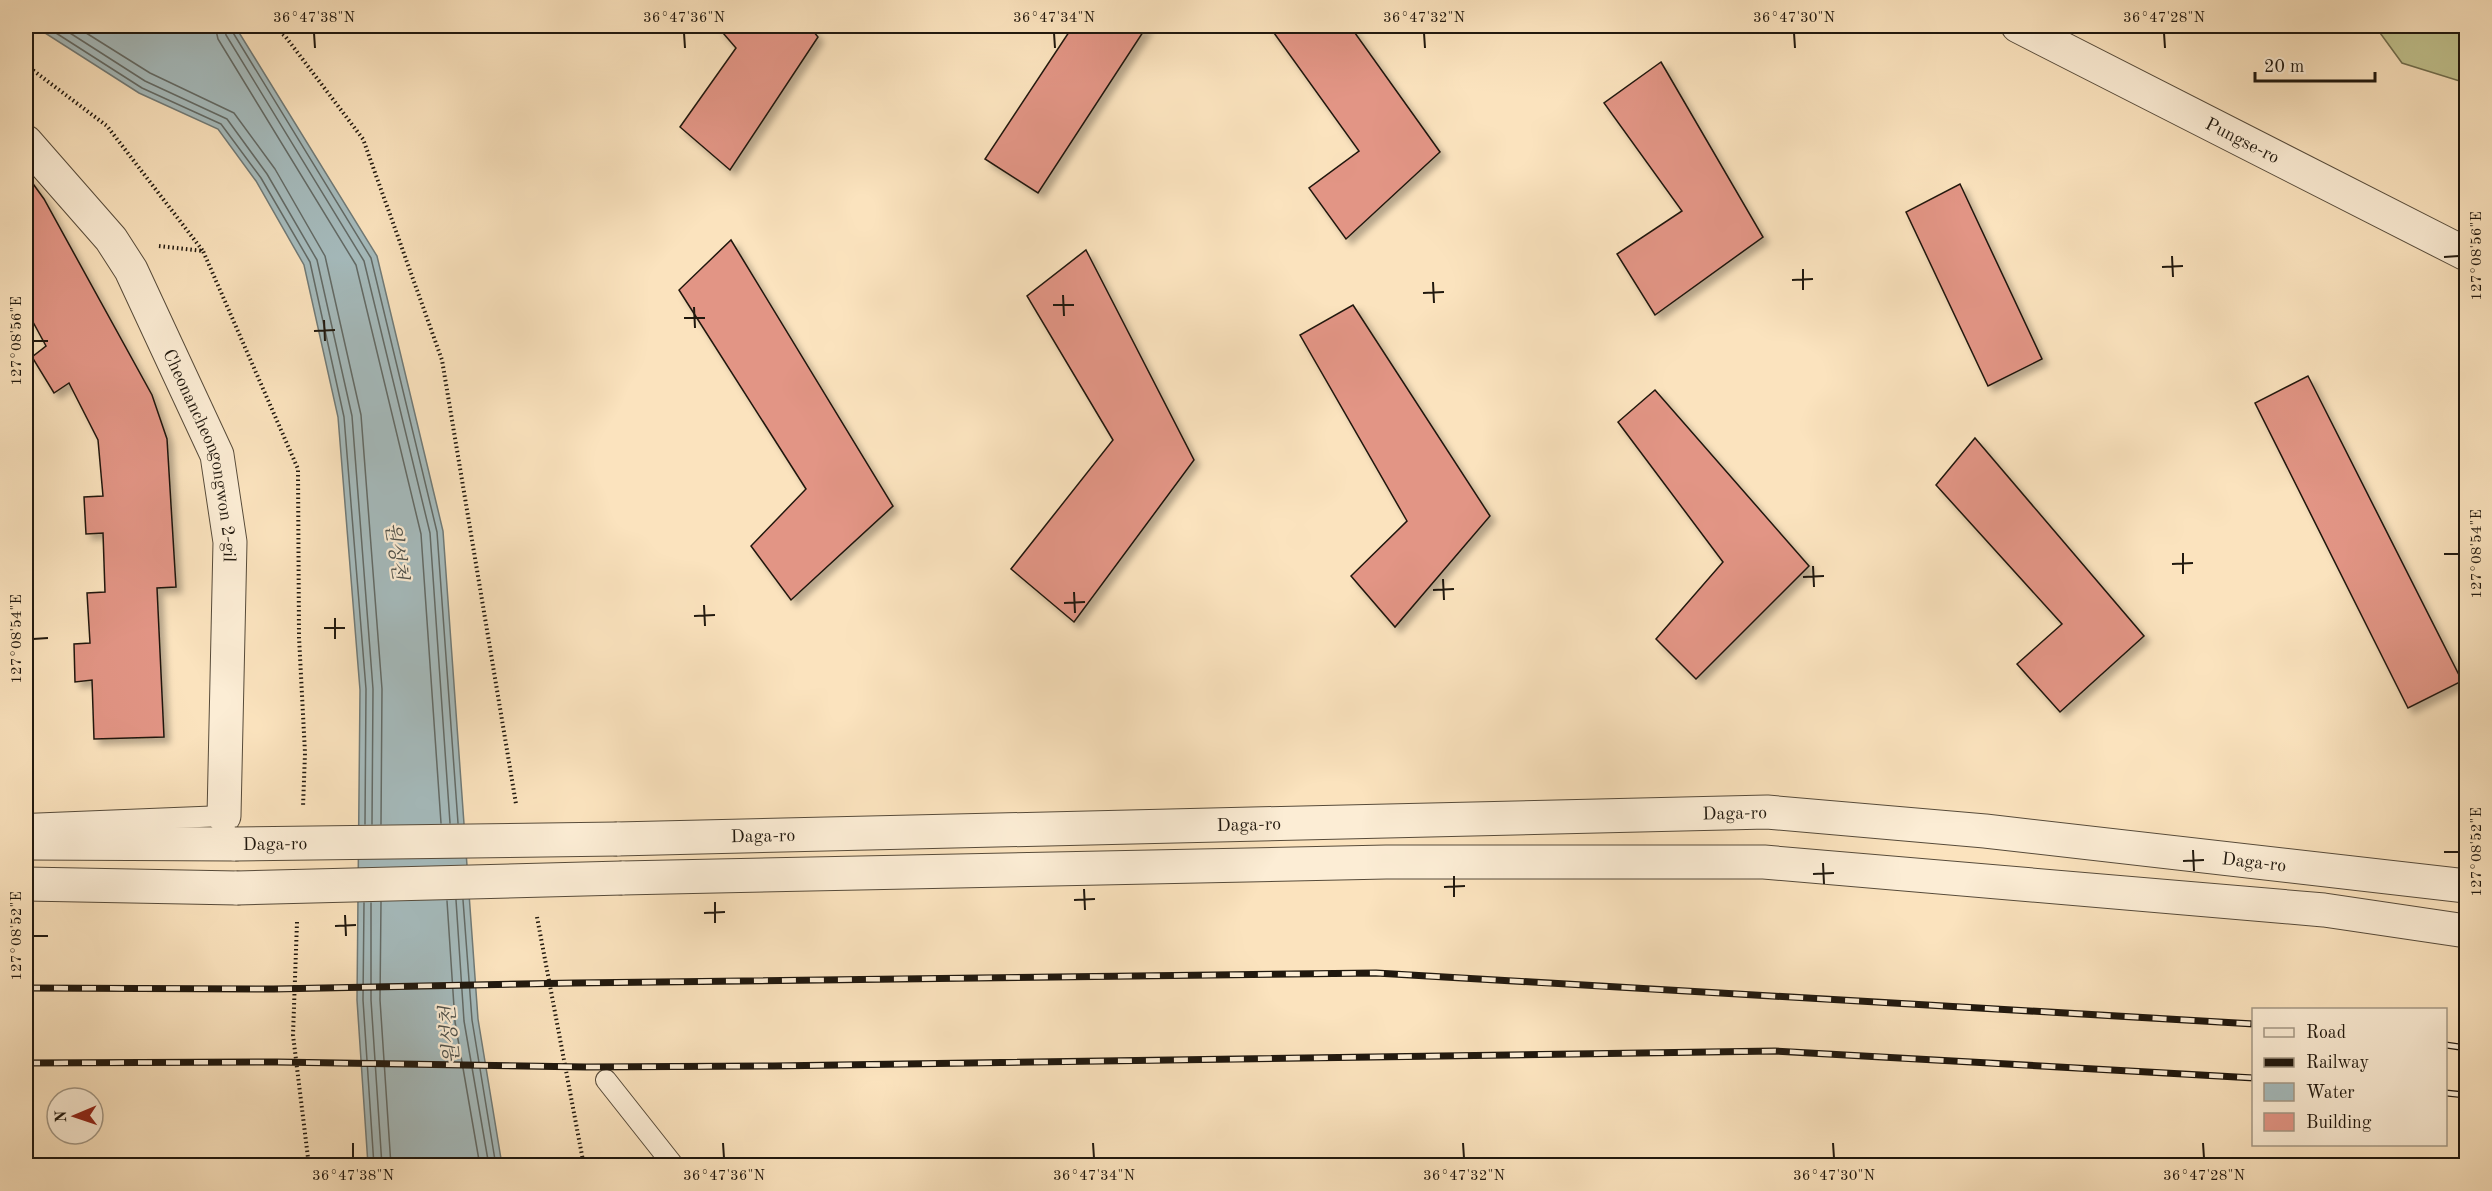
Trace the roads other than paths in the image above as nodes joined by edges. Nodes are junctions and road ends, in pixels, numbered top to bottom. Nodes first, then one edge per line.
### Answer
1 (2018, 26) edge
2 (26, 142) edge
3 (2466, 254) edge
4 (26, 824) edge
5 (229, 830) junction
6 (26, 843) edge
7 (26, 884) edge
8 (2466, 886) edge
9 (2466, 931) edge
10 (606, 1080) dead end
11 (674, 1166) edge

1 - 3 street, Pungse-ro
2 - 5 street, Cheonancheongongwon 2-gil
4 - 5 lane
5 - 6 street, Daga-ro
5 - 8 street, Daga-ro, bridge
7 - 9 street, bridge
10 - 11 lane

